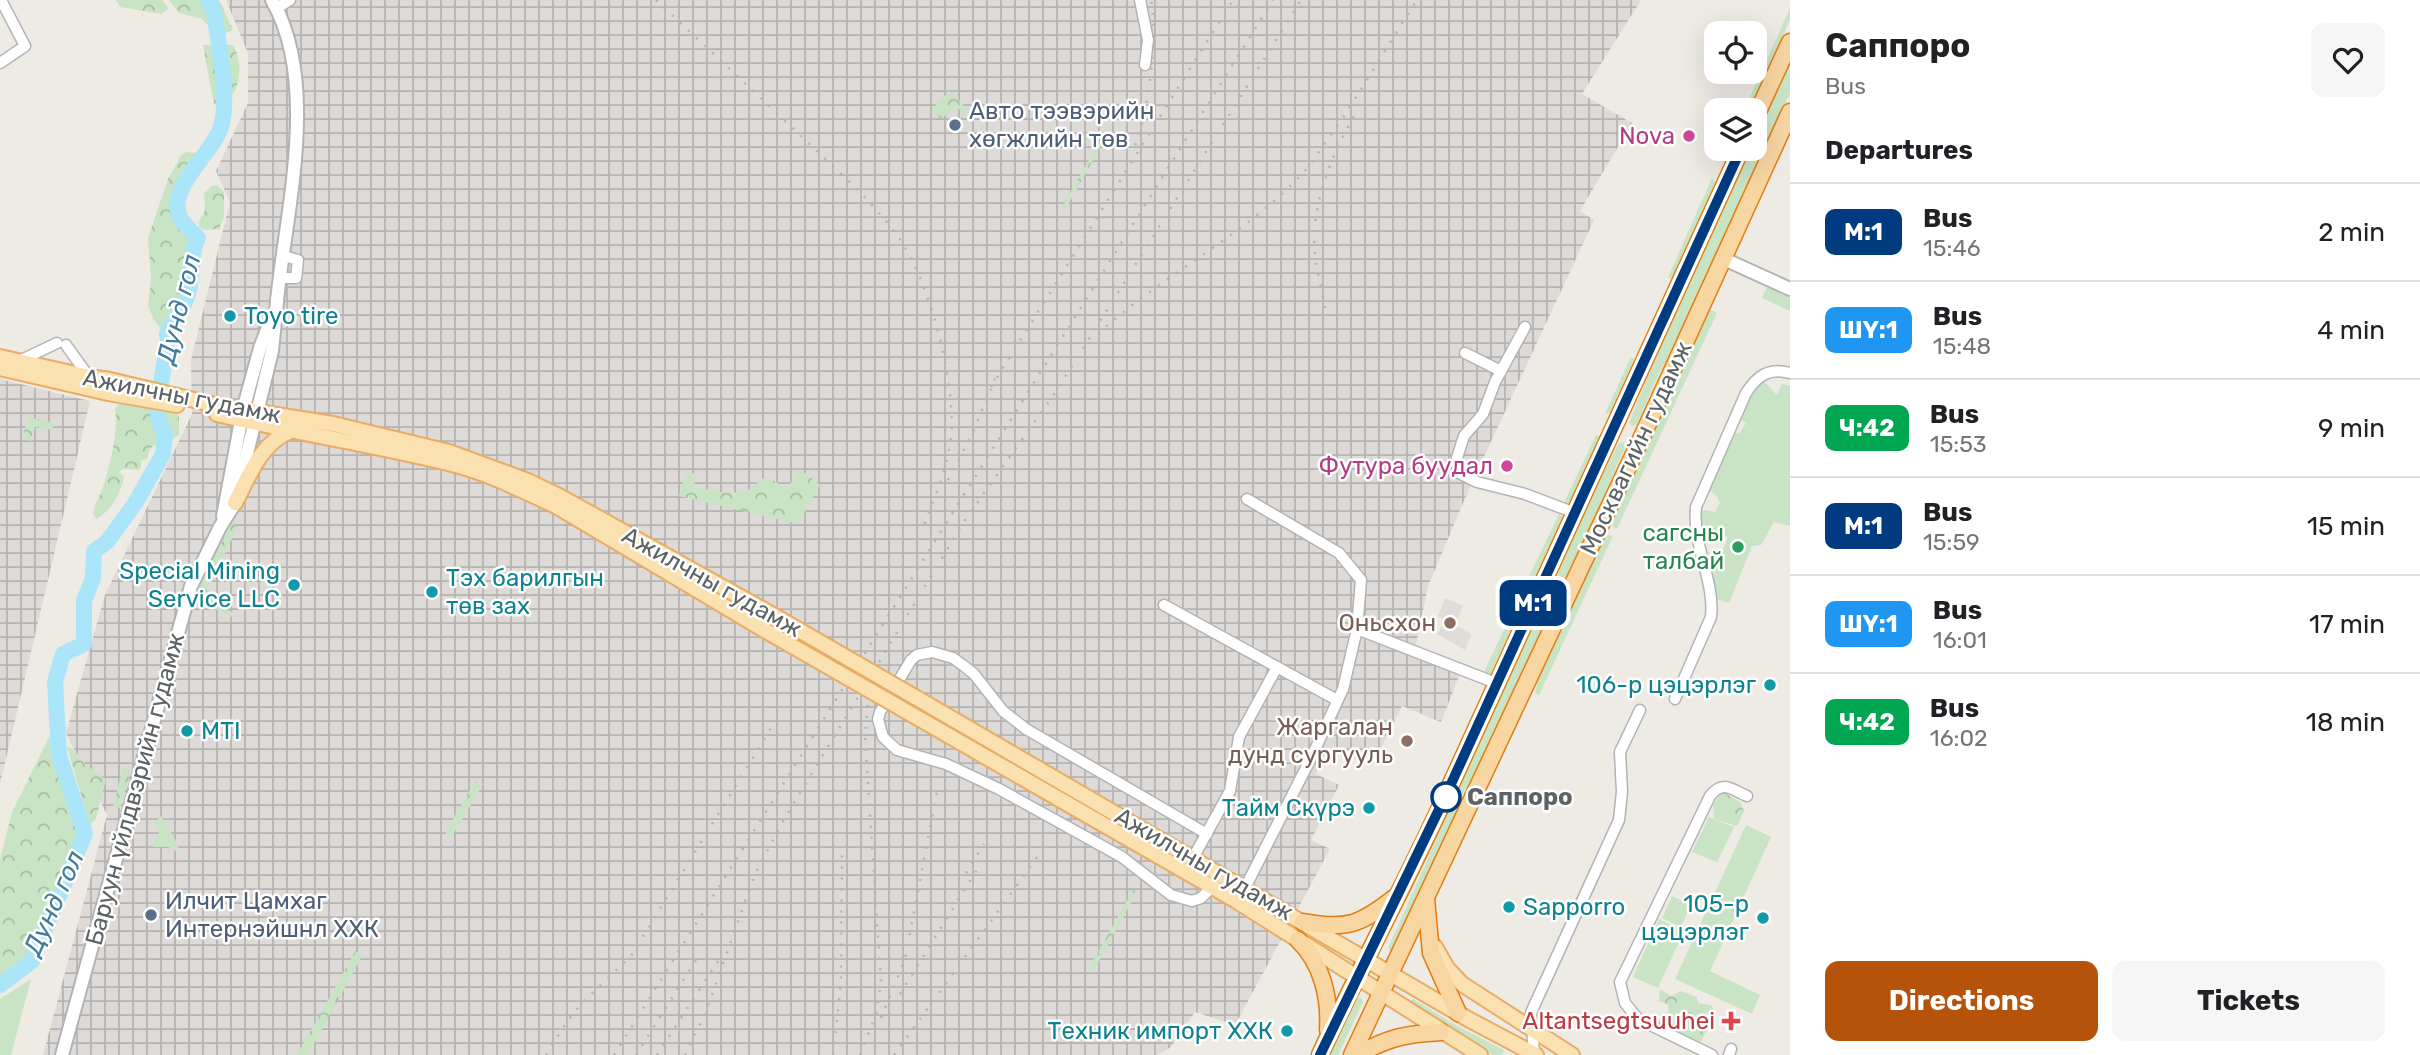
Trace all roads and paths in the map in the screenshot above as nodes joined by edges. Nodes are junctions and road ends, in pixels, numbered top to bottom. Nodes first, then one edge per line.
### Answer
1 (1, 0) edge
2 (290, 0) edge
3 (1140, 0) edge
4 (275, 4) edge
5 (1790, 42) edge
6 (0, 63) edge
7 (1145, 65) dead end
8 (1764, 98) edge
9 (1790, 113) edge
10 (1736, 161) edge
11 (1724, 258) junction
12 (1790, 289) edge
13 (1525, 327) dead end
14 (1465, 353) dead end
15 (0, 356) edge
16 (19, 361) junction
17 (0, 368) edge
18 (1501, 371) junction
19 (1790, 373) edge
20 (89, 377) junction
21 (109, 386) junction
22 (249, 416) junction
23 (1615, 428) junction
24 (290, 431) junction
25 (1641, 439) junction
26 (526, 486) junction
27 (1247, 499) dead end
28 (235, 503) junction
29 (1575, 513) junction
30 (220, 527) junction
31 (1164, 605) dead end
32 (1357, 629) junction
33 (1277, 667) junction
34 (1496, 683) junction
35 (1675, 699) dead end
36 (1337, 701) junction
37 (1640, 710) dead end
38 (1446, 795) junction
39 (1746, 796) dead end
40 (1472, 797) junction
41 (1208, 834) junction
42 (1193, 858) junction
43 (1212, 887) junction
44 (1245, 888) junction
45 (1401, 892) junction
46 (1426, 896) junction
47 (1303, 922) junction
48 (1428, 937) junction
49 (1298, 940) junction
50 (1366, 958) junction
51 (1392, 973) junction
52 (1357, 978) junction
53 (1381, 992) junction
54 (1458, 1013) junction
55 (1528, 1021) junction
56 (1441, 1032) junction
57 (1501, 1036) junction
58 (1328, 1038) junction
59 (1525, 1053) edge
60 (62, 1055) edge
61 (1320, 1055) edge
62 (1352, 1055) edge
63 (1358, 1055) edge
64 (1480, 1055) edge
65 (1572, 1055) edge
66 (1712, 1055) edge

1 - 6 street
2 - 4 street
3 - 7 street
4 - 22 street
5 - 8 highway
9 - 11 highway, Москвагийн гудамж
10 - 23 highway, Москвагийн гудамж
11 - 12 street
11 - 25 highway, Москвагийн гудамж
13 - 18 street
14 - 18 street
15 - 16 main road, Ажилчны гудамж
16 - 20 main road, Ажилчны гудамж
16 - 20 street
17 - 21 main road, Ажилчны гудамж
18 - 29 street
19 - 35 street
20 - 21 main road, Ажилчны гудамж
21 - 22 main road, Ажилчны гудамж
22 - 24 main road, Ажилчны гудамж
22 - 26 main road, Ажилчны гудамж
22 - 28 street, Баруун үйлдвэрийн гудамж
22 - 30 street, Баруун үйлдвэрийн гудамж
23 - 25 highway
23 - 29 highway, Москвагийн гудамж
24 - 26 main road, Ажилчны гудамж
24 - 28 main road
25 - 40 highway, Москвагийн гудамж
26 - 42 main road, Ажилчны гудамж, bridge
26 - 43 main road, Ажилчны гудамж, bridge
27 - 32 street
28 - 30 street, Баруун үйлдвэрийн гудамж
29 - 34 highway, Москвагийн гудамж
30 - 60 street, Баруун үйлдвэрийн гудамж
31 - 33 street
32 - 34 street
32 - 36 street
33 - 36 street
33 - 41 street
34 - 38 highway, Москвагийн гудамж
36 - 44 street
37 - 55 street
38 - 40 highway
38 - 45 highway, Москвагийн гудамж
39 - 66 street
40 - 46 highway, Москвагийн гудамж
41 - 42 street
41 - 43 street
42 - 44 main road, Ажилчны гудамж
43 - 49 main road, Ажилчны гудамж
44 - 47 main road, Ажилчны гудамж
45 - 47 highway
45 - 50 highway, Москвагийн гудамж
46 - 48 highway
46 - 51 highway, Москвагийн гудамж
47 - 50 main road, Ажилчны гудамж
48 - 54 highway
48 - 55 main road
49 - 52 main road, Ажилчны гудамж
49 - 58 highway
50 - 51 main road, Ажилчны гудамж
50 - 52 highway, Москвагийн гудамж
51 - 53 highway, Москвагийн гудамж
51 - 54 main road, Ажилчны гудамж
52 - 53 main road, Ажилчны гудамж
52 - 58 highway, Москвагийн гудамж
53 - 56 main road, Ажилчны гудамж
53 - 62 highway, Москвагийн гудамж
54 - 57 main road, Ажилчны гудамж
55 - 57 street
55 - 59 street
55 - 65 main road
56 - 63 highway
56 - 64 main road, Ажилчны гудамж
57 - 59 main road, Ажилчны гудамж
58 - 61 highway, Москвагийн гудамж

